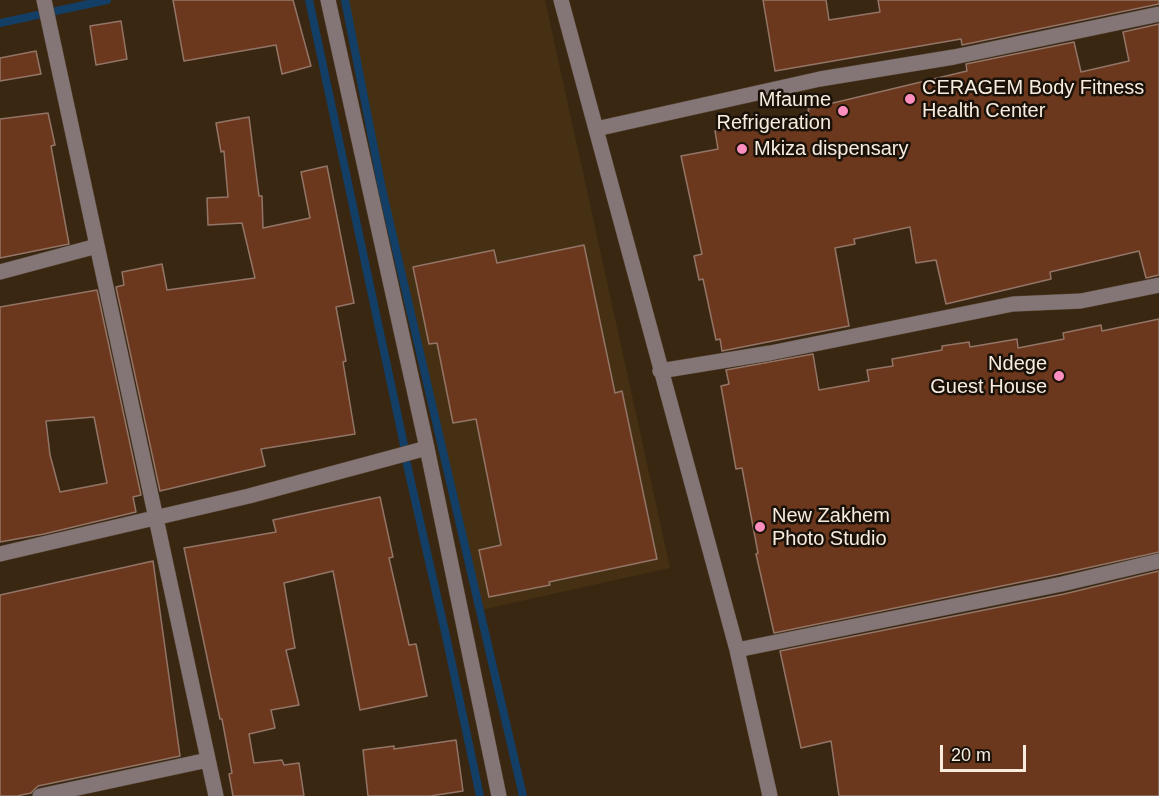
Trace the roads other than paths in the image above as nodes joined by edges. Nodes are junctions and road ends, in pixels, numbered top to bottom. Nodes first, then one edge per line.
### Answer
1 (45, 0) edge
2 (328, 0) edge
3 (561, 0) edge
4 (1159, 14) edge
5 (596, 129) junction
6 (97, 246) junction
7 (0, 272) edge
8 (1159, 285) edge
9 (660, 371) junction
10 (427, 448) junction
11 (158, 517) junction
12 (0, 554) edge
13 (1159, 561) edge
14 (737, 650) junction
15 (208, 760) junction
16 (40, 796) edge
17 (216, 796) edge
18 (499, 796) edge
19 (770, 796) edge

1 - 6 street
2 - 10 street
3 - 5 street
4 - 5 street
5 - 9 street
6 - 7 street
6 - 11 street
8 - 9 street
9 - 14 street
10 - 11 street
10 - 18 street
11 - 12 street
11 - 15 street
13 - 14 street
14 - 19 street
15 - 16 street
15 - 17 street

